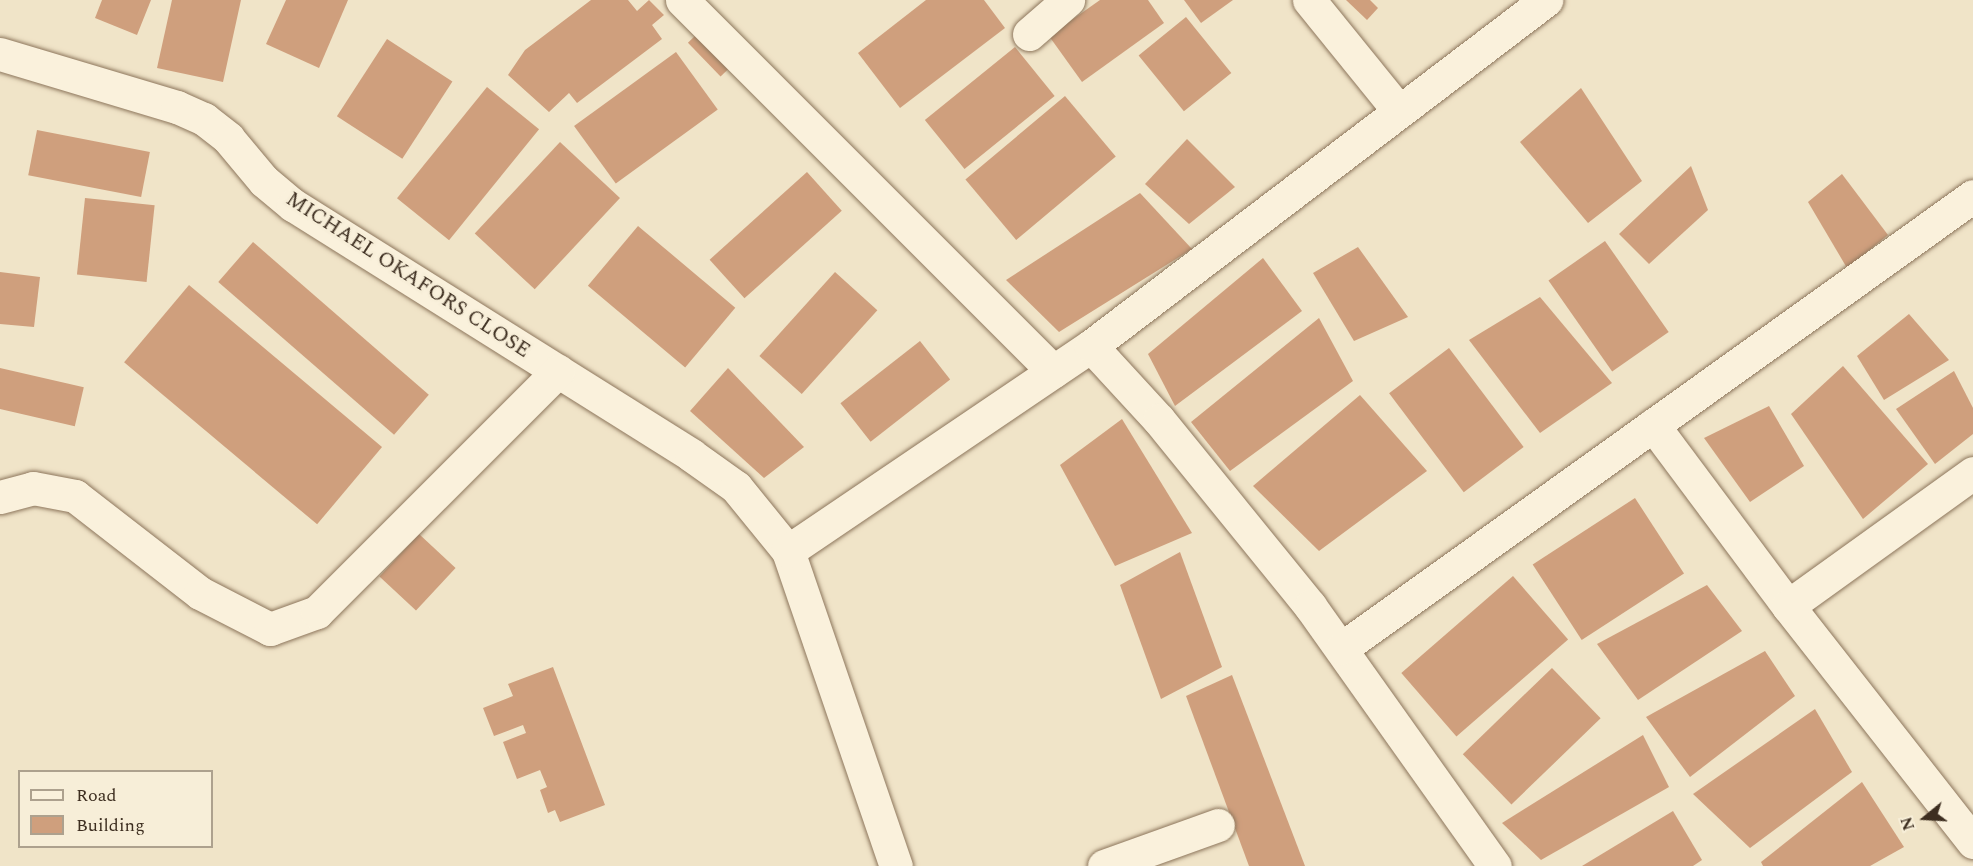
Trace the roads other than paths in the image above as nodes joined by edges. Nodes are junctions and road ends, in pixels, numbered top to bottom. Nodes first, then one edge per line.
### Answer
1 (682, 0) edge
2 (1068, 0) edge
3 (1309, 0) edge
4 (1546, 0) edge
5 (1029, 34) dead end
6 (0, 54) edge
7 (1398, 110) junction
8 (1973, 196) edge
9 (1091, 346) junction
10 (558, 371) junction
11 (1053, 371) junction
12 (1653, 425) junction
13 (1973, 473) edge
14 (0, 497) edge
15 (788, 551) junction
16 (1788, 606) junction
17 (1342, 648) junction
18 (1218, 825) dead end
19 (1973, 842) edge
20 (896, 866) edge
21 (1104, 866) edge
22 (1495, 866) edge

1 - 11 street
2 - 5 street
3 - 7 street
4 - 7 street
6 - 10 street, MICHAEL OKAFORS CLOSE
7 - 9 street
8 - 12 street
9 - 11 street
9 - 17 street
10 - 14 street
10 - 15 street, MICHAEL OKAFORS CLOSE
11 - 15 street
12 - 16 street
12 - 17 street
13 - 16 street
15 - 20 street
16 - 19 street
17 - 22 street
18 - 21 street

